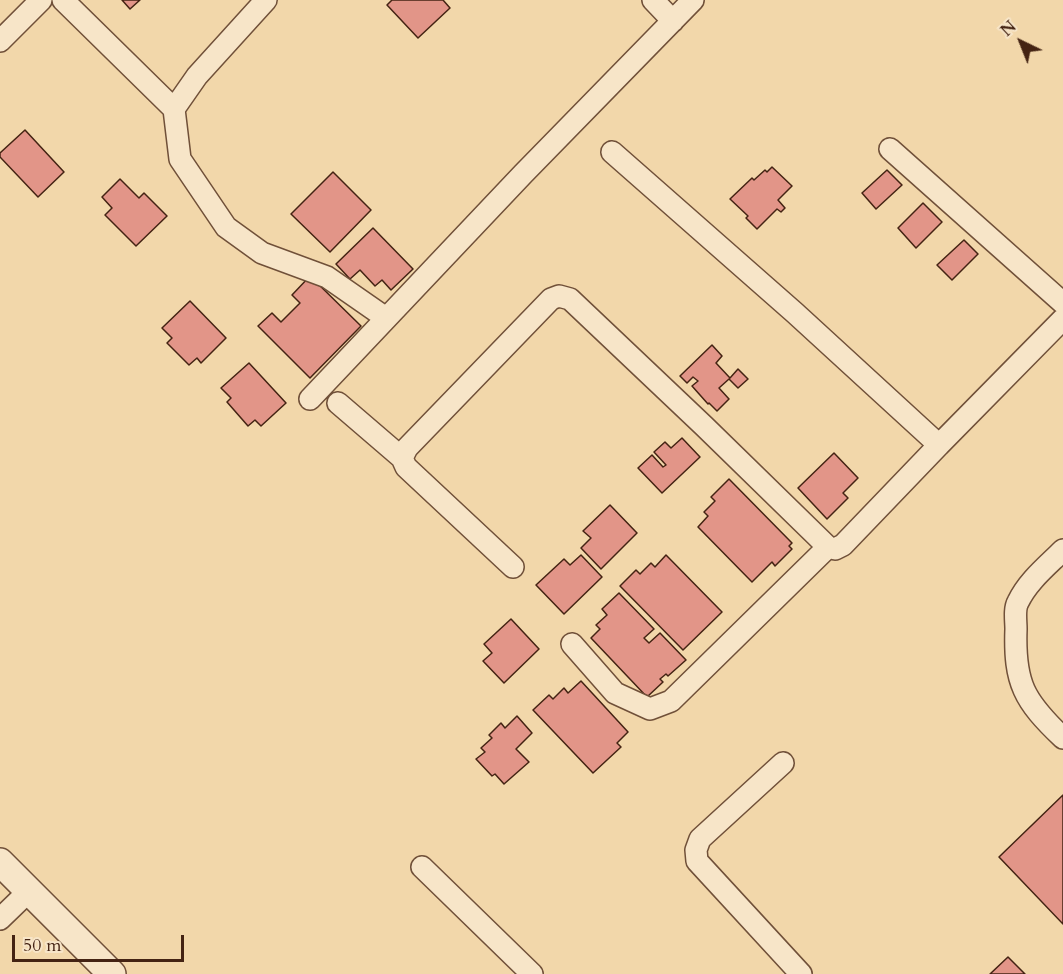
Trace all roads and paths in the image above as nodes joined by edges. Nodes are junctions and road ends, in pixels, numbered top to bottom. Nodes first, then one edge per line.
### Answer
1 (41, 0) edge
2 (63, 0) edge
3 (266, 0) edge
4 (653, 0) edge
5 (693, 0) edge
6 (673, 21) junction
7 (0, 41) edge
8 (174, 109) junction
9 (890, 149) dead end
10 (612, 152) dead end
11 (1063, 303) edge
12 (386, 318) junction
13 (1063, 319) edge
14 (310, 399) dead end
15 (338, 403) dead end
16 (939, 445) junction
17 (402, 458) junction
18 (828, 547) junction
19 (1063, 550) edge
20 (513, 567) dead end
21 (572, 644) dead end
22 (1063, 738) edge
23 (783, 763) dead end
24 (0, 862) edge
25 (422, 867) dead end
26 (29, 891) junction
27 (0, 919) edge
28 (112, 974) edge
29 (532, 974) edge
30 (801, 974) edge

1 - 7 street
2 - 8 street
3 - 8 street
4 - 6 street
5 - 6 street
6 - 12 street
8 - 12 street
9 - 11 street
10 - 16 street
12 - 14 street
13 - 16 street
15 - 17 street
16 - 18 street
17 - 18 street
17 - 20 street
18 - 21 street
19 - 22 street
23 - 30 street
24 - 26 street
25 - 29 street
26 - 27 street
26 - 28 street

